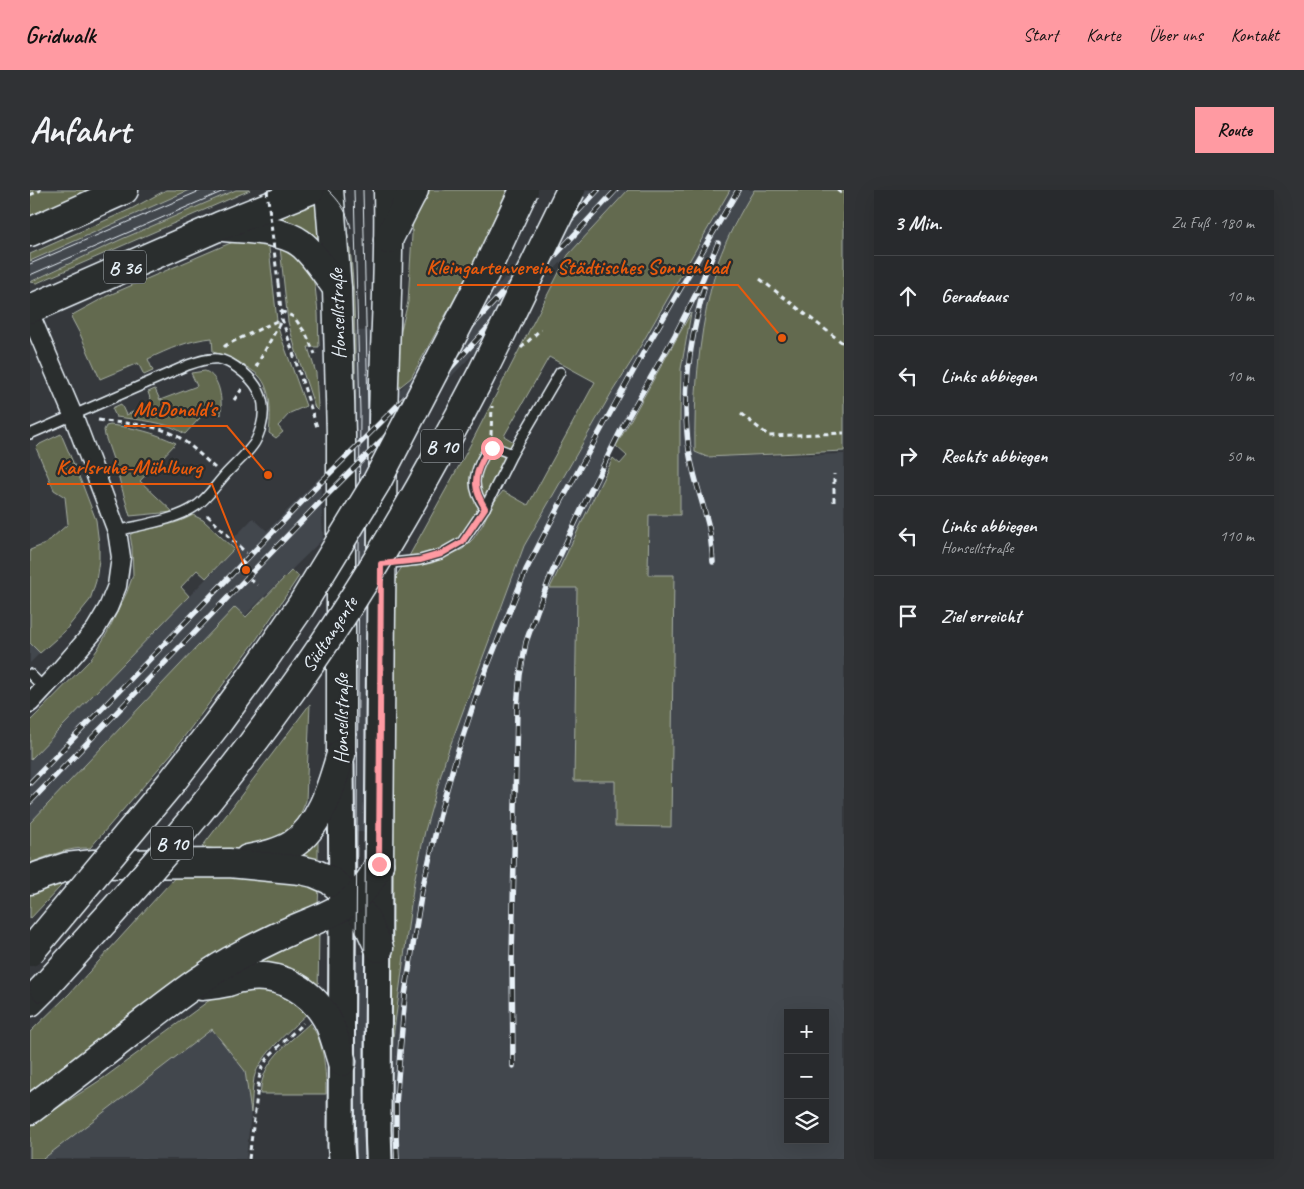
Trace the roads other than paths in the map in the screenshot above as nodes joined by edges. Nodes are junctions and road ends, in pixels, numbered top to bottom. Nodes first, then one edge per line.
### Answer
1 (124, 190) edge
2 (310, 190) edge
3 (329, 190) edge
4 (388, 190) edge
5 (414, 190) edge
6 (524, 190) edge
7 (571, 190) edge
8 (220, 226) junction
9 (30, 232) edge
10 (388, 240) junction
11 (337, 288) junction
12 (30, 309) edge
13 (30, 314) edge
14 (560, 372) dead end
15 (73, 415) junction
16 (30, 434) edge
17 (512, 454) junction
18 (485, 508) junction
19 (117, 531) junction
20 (381, 564) junction
21 (30, 674) edge
22 (44, 688) junction
23 (30, 703) edge
24 (341, 754) junction
25 (229, 863) junction
26 (379, 864) junction
27 (30, 880) edge
28 (345, 899) junction
29 (379, 948) junction
30 (30, 952) edge
31 (187, 989) junction
32 (37, 995) edge
33 (342, 1062) junction
34 (30, 1110) edge
35 (342, 1159) edge
36 (378, 1159) edge

1 - 9 main road
2 - 8 main road, B 36
3 - 11 main road, Honsellstraße
4 - 10 main road, Honsellstraße
5 - 10 main road
6 - 30 main road, Südtangente / B 10, bridge
7 - 32 main road, Südtangente / B 10, bridge
8 - 11 main road
8 - 12 main road, B 36
10 - 20 main road, Honsellstraße
11 - 24 main road, Honsellstraße
13 - 15 street
14 - 17 lane
15 - 16 lane
15 - 19 street
15 - 19 lane
17 - 18 lane
17 - 18 lane
18 - 20 lane
19 - 22 street
20 - 26 main road, Honsellstraße
21 - 22 lane
22 - 23 street
24 - 25 main road
24 - 28 main road, Honsellstraße
25 - 27 main road
25 - 28 main road
26 - 28 main road
26 - 29 main road, Honsellstraße
28 - 29 main road
28 - 31 main road
28 - 33 main road, Honsellstraße
29 - 36 main road, Honsellstraße
31 - 33 main road
31 - 34 main road
33 - 35 main road, Honsellstraße

